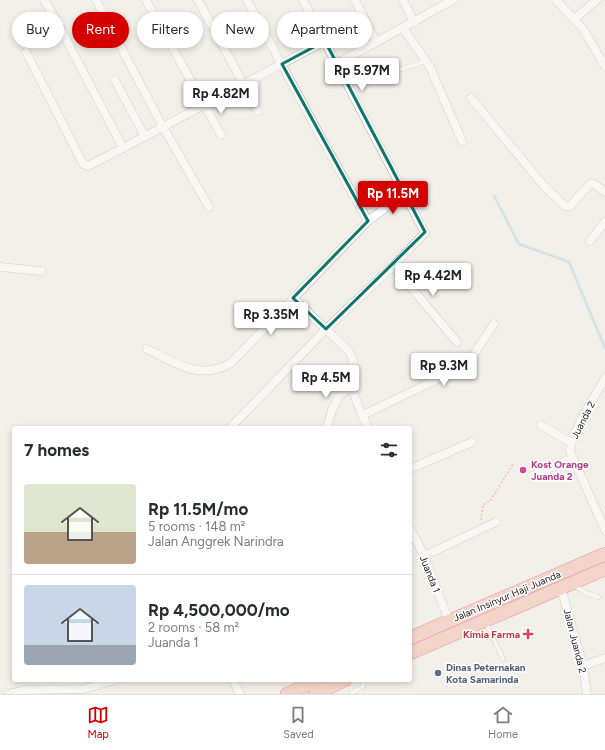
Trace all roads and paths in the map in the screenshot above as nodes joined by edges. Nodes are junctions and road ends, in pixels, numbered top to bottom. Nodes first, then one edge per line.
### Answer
1 (44, 0) edge
2 (96, 0) edge
3 (198, 0) edge
4 (247, 0) edge
5 (303, 0) edge
6 (355, 0) edge
7 (402, 0) edge
8 (453, 0) edge
9 (556, 0) edge
10 (597, 0) edge
11 (147, 3) edge
12 (309, 12) edge
13 (574, 19) junction
14 (414, 22) junction
15 (403, 28) junction
16 (376, 42) junction
17 (311, 48) edge
18 (328, 48) edge
19 (26, 52) dead end
20 (426, 61) junction
21 (282, 64) junction
22 (336, 64) junction
23 (605, 66) edge
24 (399, 70) dead end
25 (115, 80) dead end
26 (244, 84) junction
27 (471, 98) dead end
28 (204, 106) junction
29 (258, 111) dead end
30 (163, 128) junction
31 (221, 135) dead end
32 (145, 137) junction
33 (462, 141) dead end
34 (123, 148) junction
35 (605, 192) edge
36 (405, 193) junction
37 (209, 207) dead end
38 (368, 221) junction
39 (605, 222) edge
40 (590, 242) dead end
41 (393, 266) junction
42 (0, 267) edge
43 (41, 271) dead end
44 (293, 298) junction
45 (494, 324) dead end
46 (326, 329) junction
47 (457, 342) dead end
48 (147, 348) dead end
49 (605, 378) edge
50 (353, 386) junction
51 (363, 415) junction
52 (541, 425) dead end
53 (232, 426) edge
54 (328, 426) edge
55 (367, 426) edge
56 (472, 442) dead end
57 (571, 443) junction
58 (572, 458) junction
59 (513, 464) dead end
60 (412, 468) edge
61 (532, 476) dead end
62 (496, 522) dead end
63 (481, 528) junction
64 (605, 530) edge
65 (413, 545) edge
66 (605, 554) edge
67 (424, 556) junction
68 (605, 569) edge
69 (567, 586) junction
70 (598, 597) dead end
71 (449, 620) junction
72 (485, 620) junction
73 (412, 636) edge
74 (412, 652) edge
75 (605, 658) edge
76 (503, 659) dead end
77 (583, 666) junction
78 (108, 682) edge
79 (234, 682) edge
80 (313, 682) edge
81 (342, 682) edge
82 (364, 682) edge
83 (9, 694) edge
84 (240, 694) edge
85 (287, 694) edge
86 (315, 694) edge
87 (351, 694) edge
88 (587, 694) edge

1 - 34 street
2 - 30 street
3 - 26 street
4 - 21 street
5 - 12 street
6 - 16 street
7 - 14 street
8 - 14 street
9 - 13 street
10 - 13 street
11 - 28 street
13 - 23 street
14 - 15 street
15 - 16 street
15 - 20 street
16 - 22 street
17 - 21 street
18 - 22 street
19 - 34 street
20 - 24 lane
20 - 33 street
21 - 26 street
21 - 38 street
22 - 36 street
25 - 32 street
26 - 28 street
26 - 29 street
27 - 35 street
28 - 30 street
28 - 31 street
30 - 32 street
30 - 37 street
32 - 34 street
36 - 38 street
36 - 41 street
38 - 44 street
39 - 40 street
41 - 46 street
41 - 47 street
42 - 43 street
44 - 46 street
44 - 48 street
45 - 51 street
46 - 50 street
46 - 53 street
49 - 57 street, Juanda 2
50 - 51 street
50 - 54 street
51 - 55 street
52 - 57 street
56 - 60 street
57 - 58 street, Juanda 2
58 - 61 street
58 - 64 street, Juanda 2
59 - 63 path
62 - 63 street
63 - 67 street
65 - 67 street, Juanda 1
66 - 71 highway, Jalan Insinyur Haji Juanda
67 - 71 street, Juanda 1
68 - 69 highway, Jalan Insinyur Haji Juanda
69 - 70 lane
69 - 72 highway, Jalan Insinyur Haji Juanda
69 - 77 street, Jalan Juanda 2
71 - 73 highway, Jalan Insinyur Haji Juanda
72 - 74 highway, Jalan Insinyur Haji Juanda
72 - 76 lane
75 - 77 street
77 - 88 street, Jalan Juanda 2
78 - 83 street
79 - 84 street
80 - 85 highway
81 - 86 highway
82 - 87 lane

